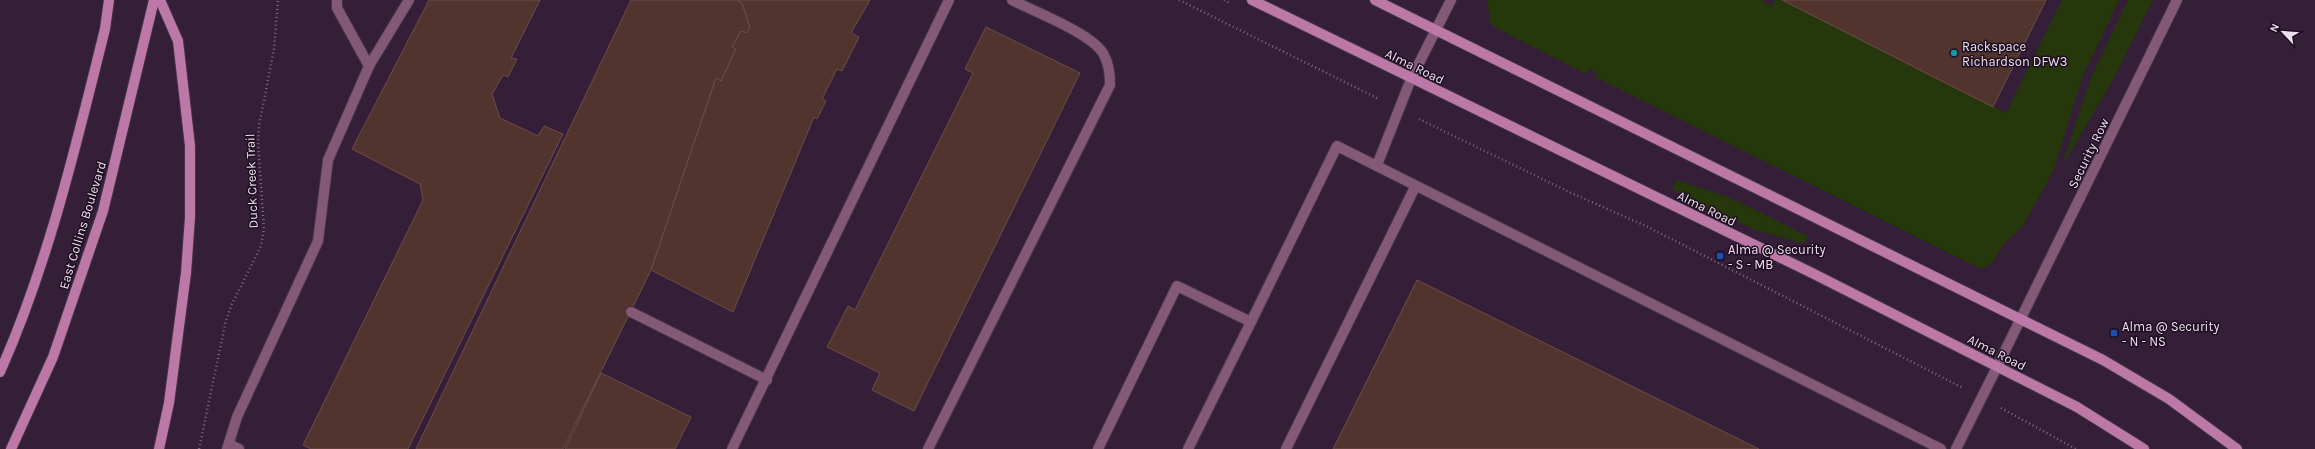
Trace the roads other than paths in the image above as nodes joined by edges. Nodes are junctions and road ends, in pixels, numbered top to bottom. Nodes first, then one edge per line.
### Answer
1 (109, 0) edge
2 (154, 0) edge
3 (160, 0) edge
4 (337, 0) edge
5 (409, 0) edge
6 (949, 0) edge
7 (1012, 0) edge
8 (1252, 0) edge
9 (1375, 0) edge
10 (1451, 0) edge
11 (2177, 0) edge
12 (1435, 29) junction
13 (369, 66) junction
14 (1411, 79) junction
15 (1377, 165) junction
16 (1415, 187) junction
17 (631, 312) dead end
18 (2021, 318) junction
19 (1250, 322) junction
20 (1997, 367) junction
21 (0, 372) edge
22 (767, 380) junction
23 (228, 446) edge
24 (11, 449) edge
25 (159, 449) edge
26 (239, 449) edge
27 (732, 449) edge
28 (928, 449) edge
29 (1098, 449) edge
30 (1188, 449) edge
31 (1286, 449) edge
32 (1941, 449) edge
33 (1956, 449) edge
34 (2144, 449) edge
35 (2237, 449) edge

1 - 21 street, East Collins Boulevard
2 - 24 street, East Collins Boulevard
3 - 25 street
4 - 13 street
5 - 13 street
6 - 22 street
7 - 28 street
8 - 14 street, Alma Road
9 - 12 street
10 - 12 street
11 - 18 street, Security Row
12 - 14 street
12 - 18 street
13 - 23 street
14 - 15 street
14 - 20 street, Alma Road
15 - 16 street
15 - 19 street
16 - 31 street
16 - 32 street
17 - 22 street
18 - 20 street, Security Row
18 - 35 street
19 - 29 street
19 - 30 street
20 - 33 street, Security Row
20 - 34 street, Alma Road
22 - 27 street
23 - 26 street

